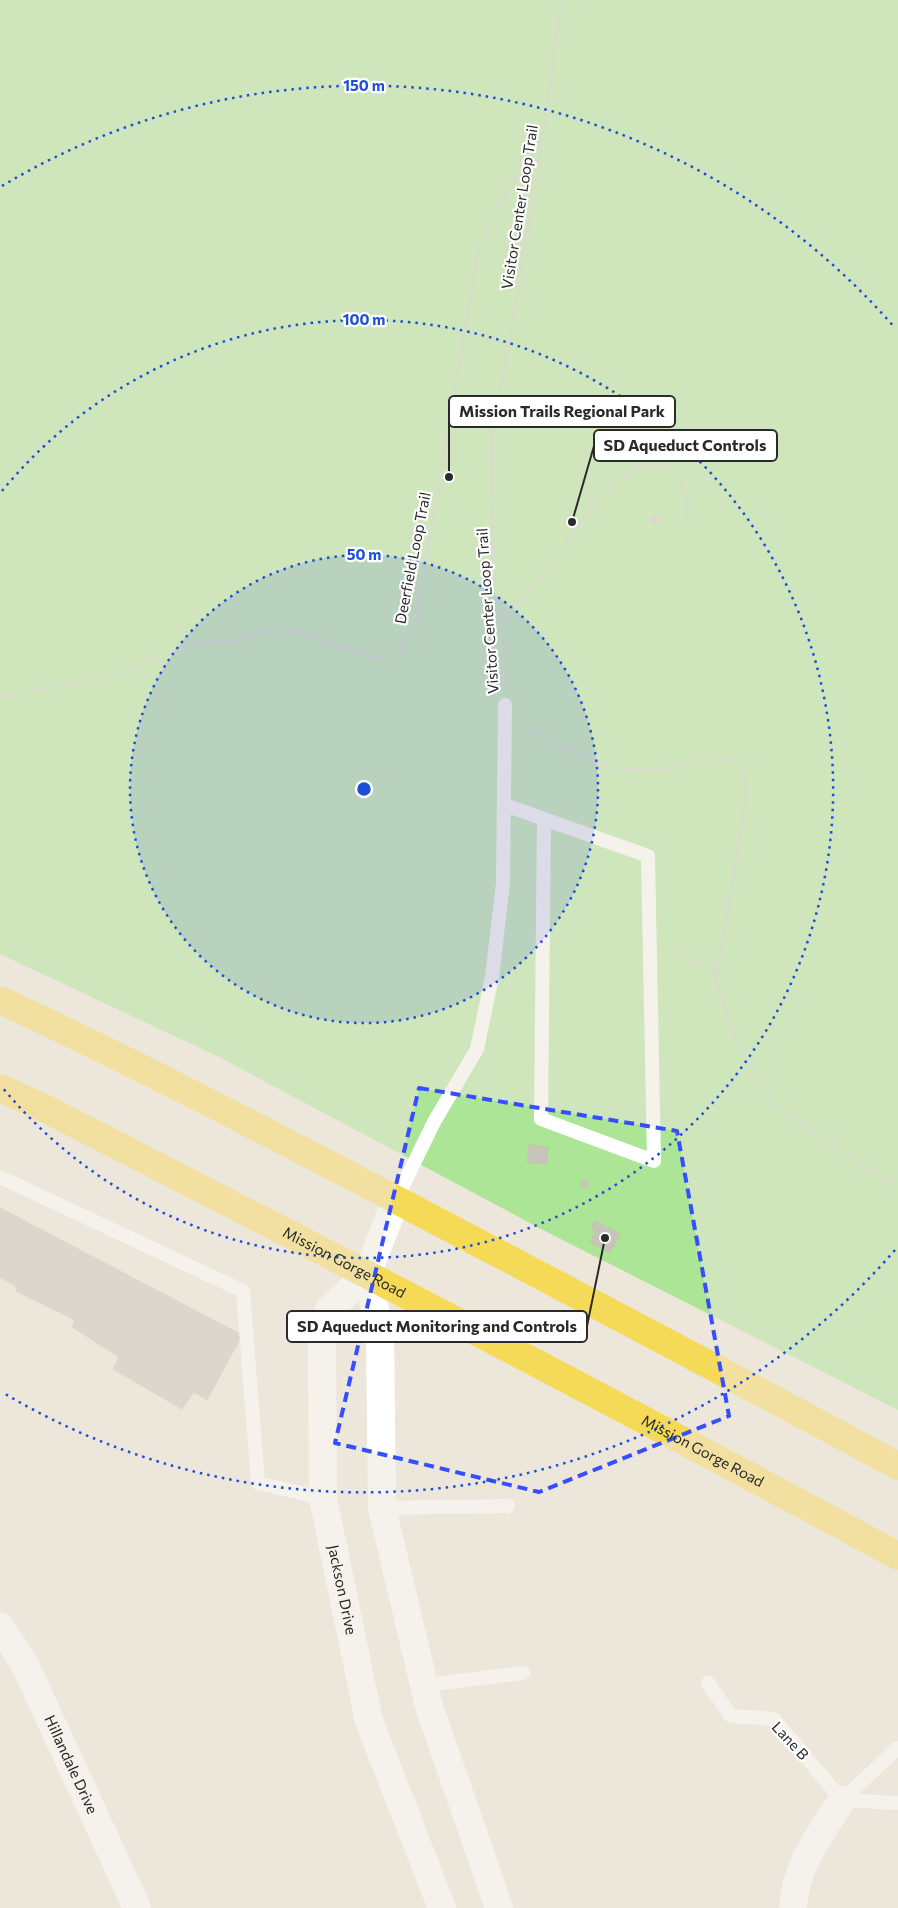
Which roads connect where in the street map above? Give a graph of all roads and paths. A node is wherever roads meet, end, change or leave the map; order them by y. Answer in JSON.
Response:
{"nodes":[{"id":1,"x":561,"y":0,"type":"edge"},
{"id":2,"x":540,"y":160,"type":"junction"},
{"id":3,"x":686,"y":520,"type":"dead end"},
{"id":4,"x":502,"y":624,"type":"junction"},
{"id":5,"x":0,"y":696,"type":"edge"},
{"id":6,"x":505,"y":705,"type":"junction"},
{"id":7,"x":505,"y":805,"type":"junction"},
{"id":8,"x":544,"y":819,"type":"junction"},
{"id":9,"x":650,"y":950,"type":"junction"},
{"id":10,"x":718,"y":973,"type":"junction"},
{"id":11,"x":0,"y":1000,"type":"edge"},
{"id":12,"x":0,"y":1088,"type":"edge"},
{"id":13,"x":0,"y":1177,"type":"edge"},
{"id":14,"x":898,"y":1184,"type":"edge"},
{"id":15,"x":396,"y":1200,"type":"junction"},
{"id":16,"x":367,"y":1274,"type":"junction"},
{"id":17,"x":898,"y":1466,"type":"edge"},
{"id":18,"x":323,"y":1498,"type":"junction"},
{"id":19,"x":508,"y":1506,"type":"dead end"},
{"id":20,"x":382,"y":1508,"type":"junction"},
{"id":21,"x":898,"y":1556,"type":"edge"},
{"id":22,"x":0,"y":1626,"type":"edge"},
{"id":23,"x":523,"y":1673,"type":"dead end"},
{"id":24,"x":708,"y":1684,"type":"dead end"},
{"id":25,"x":424,"y":1686,"type":"junction"},
{"id":26,"x":898,"y":1748,"type":"edge"},
{"id":27,"x":842,"y":1800,"type":"junction"},
{"id":28,"x":898,"y":1803,"type":"edge"},
{"id":29,"x":137,"y":1908,"type":"edge"},
{"id":30,"x":442,"y":1908,"type":"edge"},
{"id":31,"x":499,"y":1908,"type":"edge"},
{"id":32,"x":793,"y":1908,"type":"edge"}],
"edges":[{"from":1,"to":2,"type":"path","name":"Visitor Center Loop Trail"},
{"from":2,"to":4,"type":"path","name":"Visitor Center Loop Trail"},
{"from":2,"to":5,"type":"path","name":"Deerfield Loop Trail"},
{"from":3,"to":4,"type":"path"},
{"from":4,"to":6,"type":"path","name":"Visitor Center Loop Trail"},
{"from":6,"to":7,"type":"lane"},
{"from":6,"to":10,"type":"path","name":"Visitor Center Loop Trail"},
{"from":7,"to":8,"type":"lane"},
{"from":7,"to":15,"type":"lane"},
{"from":8,"to":9,"type":"lane"},
{"from":8,"to":9,"type":"lane"},
{"from":9,"to":10,"type":"path"},
{"from":10,"to":14,"type":"path","name":"Visitor Center Loop Trail"},
{"from":11,"to":15,"type":"main road"},
{"from":12,"to":16,"type":"main road","name":"Mission Gorge Road"},
{"from":13,"to":18,"type":"lane"},
{"from":15,"to":16,"type":"main road","name":"Jackson Drive"},
{"from":15,"to":17,"type":"main road"},
{"from":16,"to":18,"type":"main road","name":"Jackson Drive"},
{"from":16,"to":20,"type":"main road"},
{"from":16,"to":21,"type":"main road","name":"Mission Gorge Road"},
{"from":18,"to":30,"type":"main road","name":"Jackson Drive"},
{"from":19,"to":20,"type":"lane"},
{"from":20,"to":25,"type":"main road"},
{"from":22,"to":29,"type":"main road","name":"Hillandale Drive"},
{"from":23,"to":25,"type":"lane"},
{"from":24,"to":27,"type":"lane","name":"Lane B"},
{"from":25,"to":31,"type":"main road"},
{"from":26,"to":27,"type":"lane"},
{"from":27,"to":28,"type":"lane"},
{"from":27,"to":32,"type":"main road"}]}
